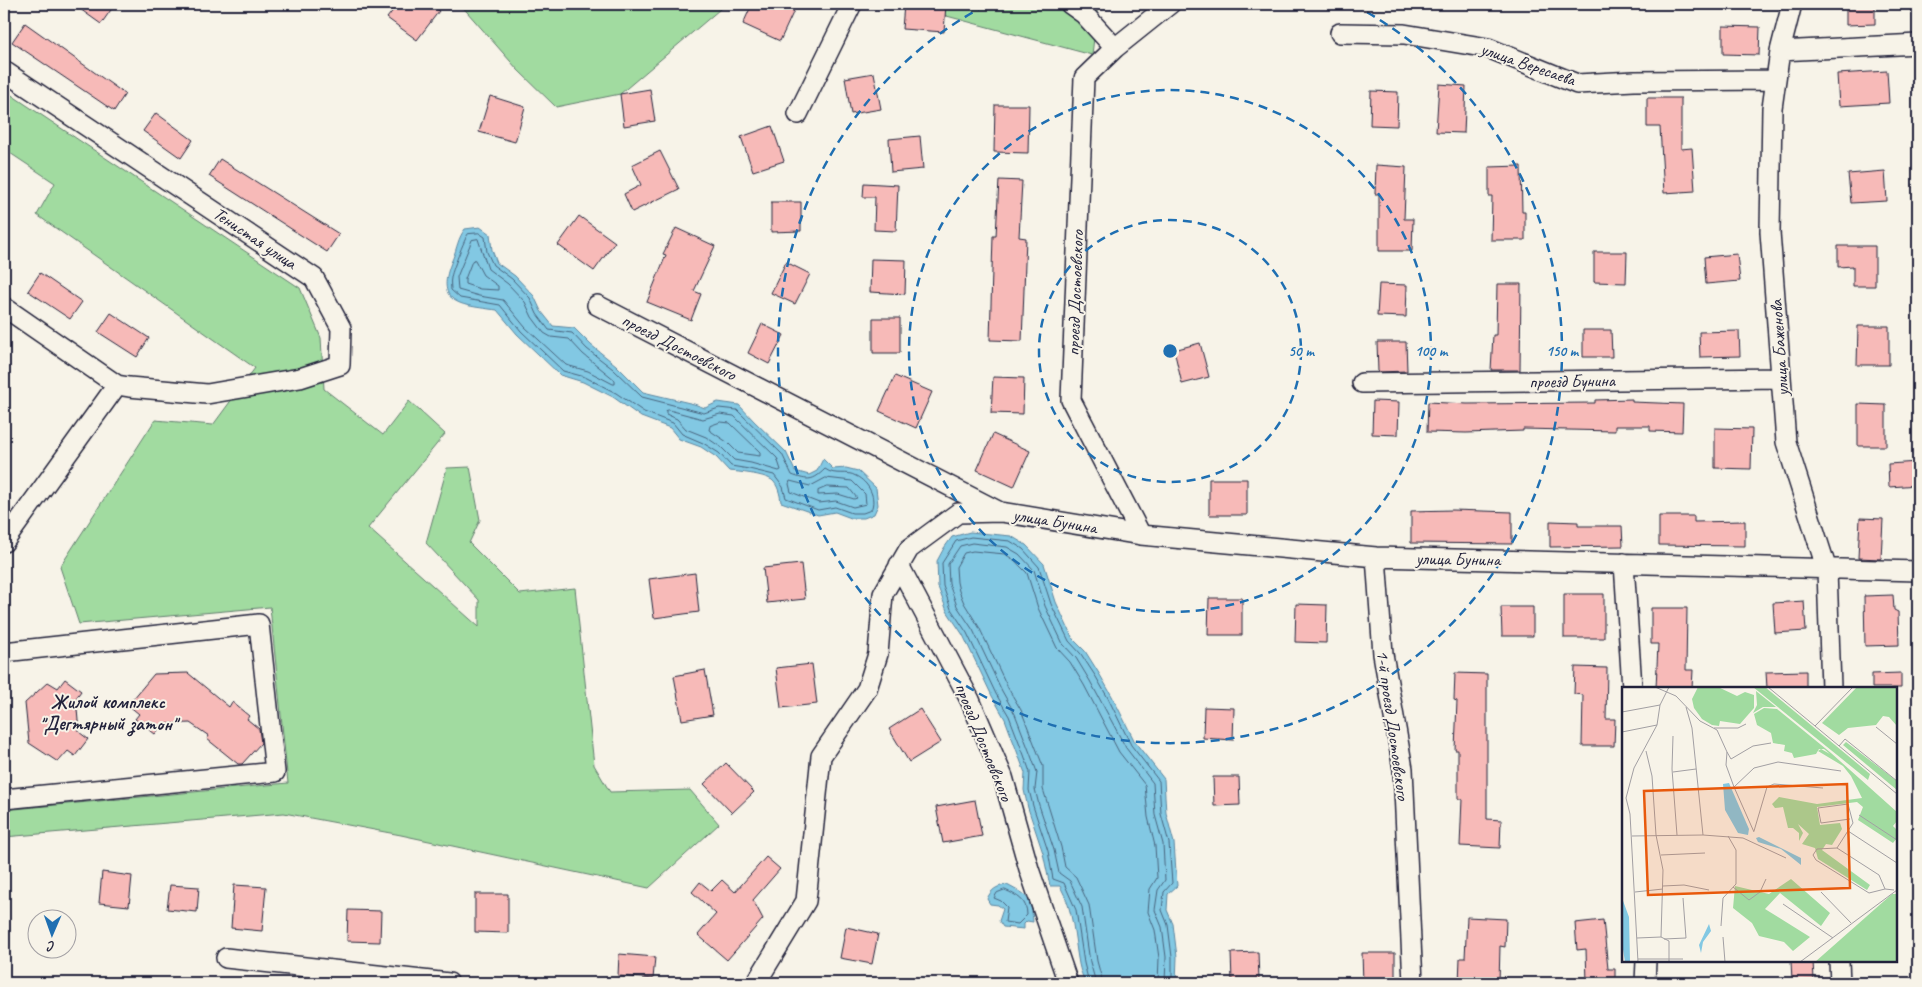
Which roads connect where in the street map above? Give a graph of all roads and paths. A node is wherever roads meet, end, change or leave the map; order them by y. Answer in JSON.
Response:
{"nodes":[{"id":1,"x":852,"y":4,"type":"edge"},
{"id":2,"x":1070,"y":4,"type":"edge"},
{"id":3,"x":1170,"y":4,"type":"edge"},
{"id":4,"x":1792,"y":4,"type":"edge"},
{"id":5,"x":1340,"y":33,"type":"dead end"},
{"id":6,"x":1918,"y":44,"type":"edge"},
{"id":7,"x":1115,"y":48,"type":"junction"},
{"id":8,"x":1780,"y":51,"type":"junction"},
{"id":9,"x":4,"y":71,"type":"edge"},
{"id":10,"x":1776,"y":80,"type":"junction"},
{"id":11,"x":798,"y":114,"type":"dead end"},
{"id":12,"x":597,"y":305,"type":"dead end"},
{"id":13,"x":4,"y":306,"type":"edge"},
{"id":14,"x":1781,"y":378,"type":"junction"},
{"id":15,"x":1362,"y":383,"type":"dead end"},
{"id":16,"x":117,"y":385,"type":"junction"},
{"id":17,"x":1001,"y":512,"type":"junction"},
{"id":18,"x":1141,"y":535,"type":"junction"},
{"id":19,"x":4,"y":542,"type":"edge"},
{"id":20,"x":1376,"y":557,"type":"junction"},
{"id":21,"x":1624,"y":563,"type":"junction"},
{"id":22,"x":899,"y":565,"type":"junction"},
{"id":23,"x":1827,"y":570,"type":"junction"},
{"id":24,"x":1918,"y":571,"type":"edge"},
{"id":25,"x":4,"y":652,"type":"edge"},
{"id":26,"x":1632,"y":687,"type":"edge"},
{"id":27,"x":1831,"y":687,"type":"edge"},
{"id":28,"x":4,"y":799,"type":"edge"},
{"id":29,"x":226,"y":958,"type":"dead end"},
{"id":30,"x":1646,"y":962,"type":"edge"},
{"id":31,"x":1839,"y":962,"type":"edge"},
{"id":32,"x":449,"y":983,"type":"edge"},
{"id":33,"x":756,"y":983,"type":"edge"},
{"id":34,"x":1068,"y":983,"type":"edge"},
{"id":35,"x":1413,"y":983,"type":"edge"},
{"id":36,"x":1645,"y":983,"type":"edge"},
{"id":37,"x":1840,"y":983,"type":"edge"}],
"edges":[{"from":1,"to":11,"type":"street"},
{"from":2,"to":7,"type":"street"},
{"from":3,"to":7,"type":"street","name":"проезд Достоевского"},
{"from":4,"to":8,"type":"street","name":"улица Баженова"},
{"from":5,"to":10,"type":"street","name":"улица Вересаева"},
{"from":6,"to":8,"type":"street"},
{"from":7,"to":18,"type":"street","name":"проезд Достоевского"},
{"from":8,"to":10,"type":"street","name":"улица Баженова"},
{"from":9,"to":16,"type":"street","name":"Тенистая улица"},
{"from":10,"to":14,"type":"street","name":"улица Баженова"},
{"from":12,"to":17,"type":"street","name":"проезд Достоевского"},
{"from":13,"to":16,"type":"street"},
{"from":14,"to":15,"type":"street","name":"проезд Бунина"},
{"from":14,"to":23,"type":"street","name":"улица Баженова"},
{"from":16,"to":19,"type":"street"},
{"from":17,"to":18,"type":"street","name":"улица Бунина"},
{"from":17,"to":22,"type":"street"},
{"from":18,"to":20,"type":"street","name":"улица Бунина"},
{"from":20,"to":21,"type":"street","name":"улица Бунина"},
{"from":20,"to":35,"type":"street","name":"1-й проезд Достоевского"},
{"from":21,"to":23,"type":"street","name":"улица Бунина"},
{"from":21,"to":26,"type":"street"},
{"from":22,"to":33,"type":"street"},
{"from":22,"to":34,"type":"street","name":"проезд Достоевского"},
{"from":23,"to":24,"type":"street","name":"улица Бунина"},
{"from":23,"to":27,"type":"street","name":"улица Баженова"},
{"from":25,"to":28,"type":"street"},
{"from":29,"to":32,"type":"street"},
{"from":30,"to":36,"type":"street"},
{"from":31,"to":37,"type":"street"}]}
